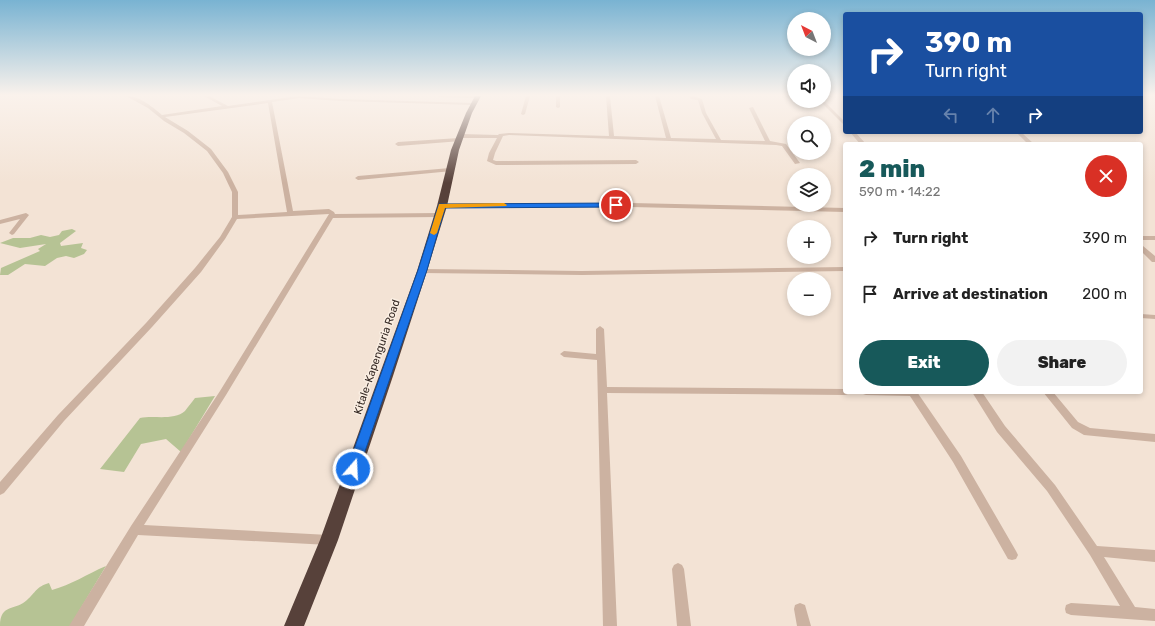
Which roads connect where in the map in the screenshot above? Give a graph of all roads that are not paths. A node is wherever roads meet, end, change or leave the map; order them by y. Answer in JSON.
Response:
{"nodes":[{"id":1,"x":175,"y":125,"type":"edge"},
{"id":2,"x":274,"y":125,"type":"edge"},
{"id":3,"x":465,"y":125,"type":"edge"},
{"id":4,"x":611,"y":125,"type":"edge"},
{"id":5,"x":665,"y":125,"type":"edge"},
{"id":6,"x":711,"y":125,"type":"edge"},
{"id":7,"x":759,"y":125,"type":"edge"},
{"id":8,"x":854,"y":134,"type":"edge"},
{"id":9,"x":1020,"y":134,"type":"edge"},
{"id":10,"x":500,"y":137,"type":"junction"},
{"id":11,"x":612,"y":137,"type":"junction"},
{"id":12,"x":460,"y":138,"type":"junction"},
{"id":13,"x":669,"y":140,"type":"junction"},
{"id":14,"x":719,"y":141,"type":"junction"},
{"id":15,"x":861,"y":142,"type":"edge"},
{"id":16,"x":1029,"y":142,"type":"edge"},
{"id":17,"x":768,"y":143,"type":"junction"},
{"id":18,"x":398,"y":144,"type":"dead end"},
{"id":19,"x":636,"y":162,"type":"dead end"},
{"id":20,"x":797,"y":164,"type":"dead end"},
{"id":21,"x":450,"y":170,"type":"junction"},
{"id":22,"x":358,"y":178,"type":"dead end"},
{"id":23,"x":787,"y":207,"type":"edge"},
{"id":24,"x":831,"y":208,"type":"edge"},
{"id":25,"x":440,"y":210,"type":"junction"},
{"id":26,"x":843,"y":210,"type":"edge"},
{"id":27,"x":290,"y":213,"type":"junction"},
{"id":28,"x":331,"y":216,"type":"junction"},
{"id":29,"x":235,"y":217,"type":"junction"},
{"id":30,"x":0,"y":222,"type":"edge"},
{"id":31,"x":12,"y":233,"type":"dead end"},
{"id":32,"x":1143,"y":238,"type":"edge"},
{"id":33,"x":1155,"y":238,"type":"edge"},
{"id":34,"x":1143,"y":249,"type":"edge"},
{"id":35,"x":1155,"y":260,"type":"edge"},
{"id":36,"x":843,"y":269,"type":"edge"},
{"id":37,"x":422,"y":270,"type":"junction"},
{"id":38,"x":1143,"y":316,"type":"edge"},
{"id":39,"x":1155,"y":317,"type":"edge"},
{"id":40,"x":600,"y":329,"type":"dead end"},
{"id":41,"x":564,"y":354,"type":"dead end"},
{"id":42,"x":601,"y":357,"type":"junction"},
{"id":43,"x":602,"y":390,"type":"junction"},
{"id":44,"x":843,"y":392,"type":"edge"},
{"id":45,"x":914,"y":394,"type":"edge"},
{"id":46,"x":978,"y":394,"type":"edge"},
{"id":47,"x":1050,"y":394,"type":"edge"},
{"id":48,"x":1155,"y":438,"type":"edge"},
{"id":49,"x":0,"y":490,"type":"edge"},
{"id":50,"x":135,"y":530,"type":"junction"},
{"id":51,"x":329,"y":540,"type":"junction"},
{"id":52,"x":1094,"y":551,"type":"junction"},
{"id":53,"x":1012,"y":555,"type":"dead end"},
{"id":54,"x":1155,"y":556,"type":"edge"},
{"id":55,"x":678,"y":568,"type":"dead end"},
{"id":56,"x":800,"y":609,"type":"dead end"},
{"id":57,"x":1071,"y":609,"type":"dead end"},
{"id":58,"x":1131,"y":613,"type":"junction"},
{"id":59,"x":1155,"y":615,"type":"edge"},
{"id":60,"x":76,"y":626,"type":"edge"},
{"id":61,"x":294,"y":626,"type":"edge"},
{"id":62,"x":610,"y":626,"type":"edge"},
{"id":63,"x":684,"y":626,"type":"edge"},
{"id":64,"x":804,"y":626,"type":"edge"}],
"edges":[{"from":1,"to":29,"type":"street"},
{"from":2,"to":27,"type":"street"},
{"from":3,"to":12,"type":"highway","name":"Kitale-Kapenguria Road"},
{"from":4,"to":11,"type":"street"},
{"from":5,"to":13,"type":"street"},
{"from":6,"to":14,"type":"street"},
{"from":7,"to":17,"type":"street"},
{"from":8,"to":15,"type":"street"},
{"from":9,"to":16,"type":"street"},
{"from":10,"to":11,"type":"street"},
{"from":10,"to":12,"type":"street"},
{"from":10,"to":19,"type":"street"},
{"from":11,"to":13,"type":"street"},
{"from":12,"to":18,"type":"street"},
{"from":12,"to":21,"type":"highway","name":"Kitale-Kapenguria Road"},
{"from":13,"to":14,"type":"street"},
{"from":14,"to":17,"type":"street"},
{"from":17,"to":20,"type":"street"},
{"from":21,"to":22,"type":"street"},
{"from":21,"to":25,"type":"highway","name":"Kitale-Kapenguria Road"},
{"from":23,"to":25,"type":"street"},
{"from":24,"to":26,"type":"street"},
{"from":25,"to":28,"type":"street"},
{"from":25,"to":37,"type":"highway","name":"Kitale-Kapenguria Road"},
{"from":27,"to":28,"type":"street"},
{"from":27,"to":29,"type":"street"},
{"from":28,"to":50,"type":"street"},
{"from":29,"to":49,"type":"street"},
{"from":30,"to":31,"type":"street"},
{"from":32,"to":33,"type":"street"},
{"from":34,"to":35,"type":"street"},
{"from":36,"to":37,"type":"street"},
{"from":37,"to":51,"type":"highway","name":"Kitale-Kapenguria Road"},
{"from":38,"to":39,"type":"street"},
{"from":40,"to":42,"type":"street"},
{"from":41,"to":42,"type":"street"},
{"from":42,"to":43,"type":"street"},
{"from":43,"to":44,"type":"street"},
{"from":43,"to":62,"type":"street"},
{"from":45,"to":53,"type":"street"},
{"from":46,"to":52,"type":"street"},
{"from":47,"to":48,"type":"street"},
{"from":50,"to":51,"type":"street"},
{"from":50,"to":60,"type":"street"},
{"from":51,"to":61,"type":"highway","name":"Kitale-Kapenguria Road"},
{"from":52,"to":54,"type":"street"},
{"from":52,"to":58,"type":"street"},
{"from":55,"to":63,"type":"street"},
{"from":56,"to":64,"type":"street"},
{"from":57,"to":58,"type":"street"},
{"from":58,"to":59,"type":"street"}]}
